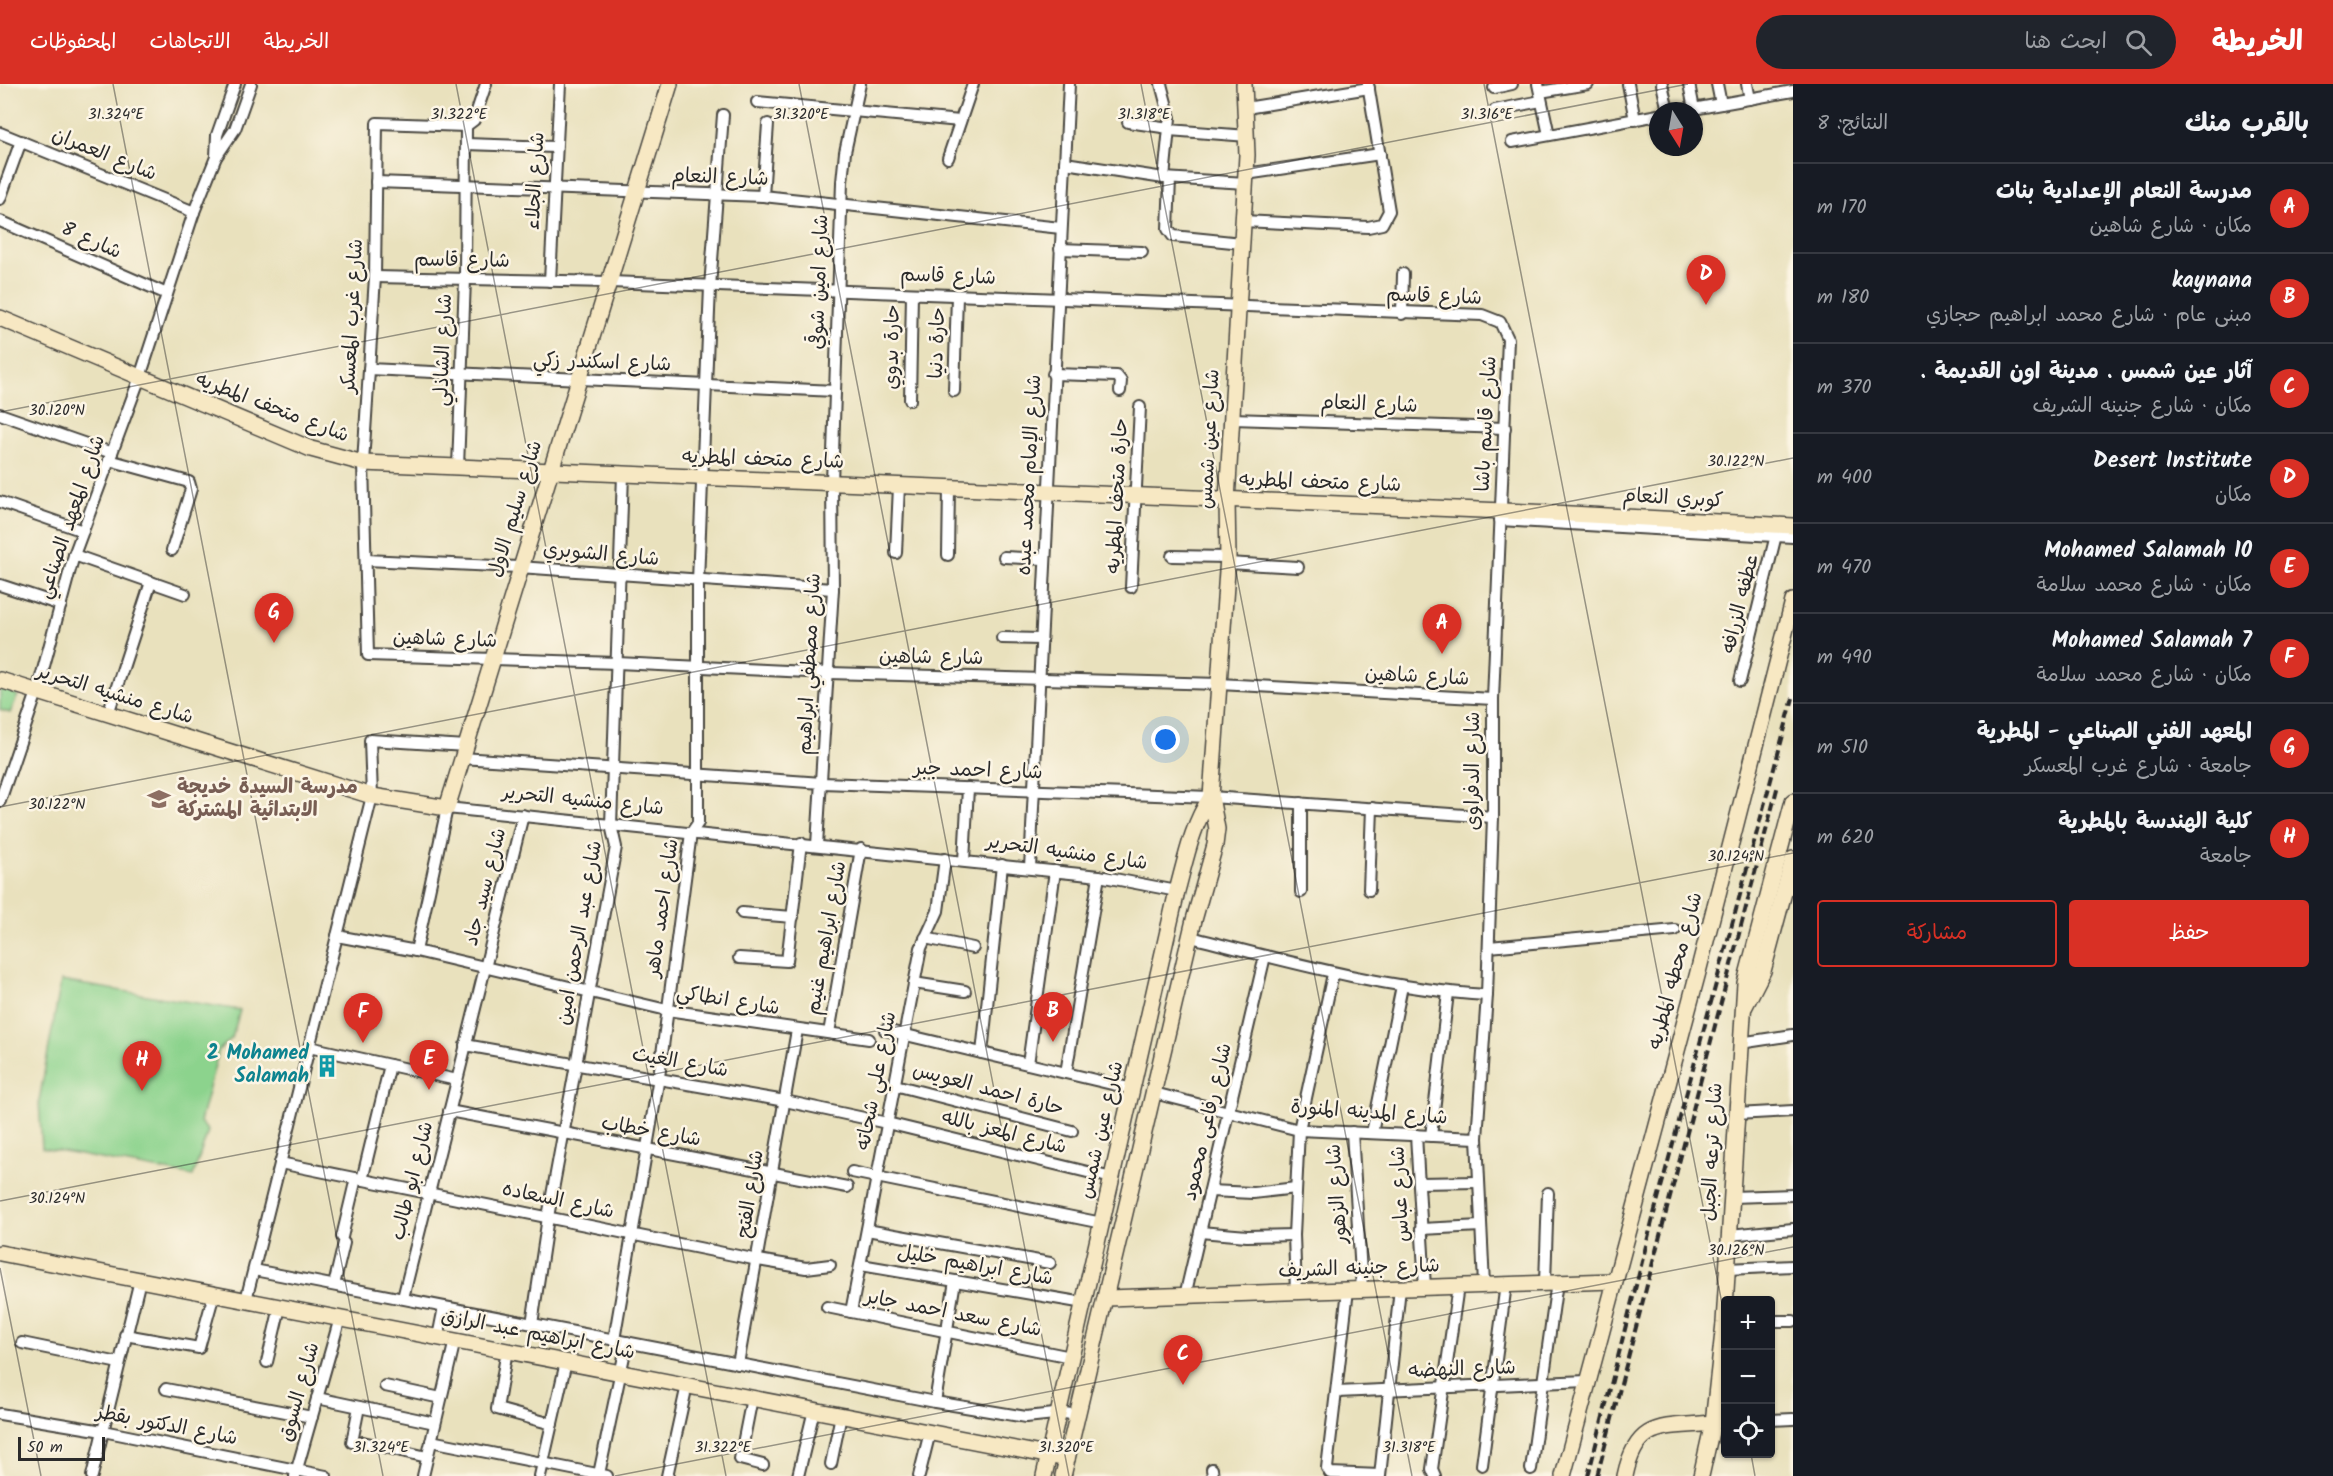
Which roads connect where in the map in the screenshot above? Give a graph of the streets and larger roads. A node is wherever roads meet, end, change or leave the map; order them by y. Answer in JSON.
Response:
{"nodes":[{"id":1,"x":235,"y":84,"type":"edge"},
{"id":2,"x":251,"y":84,"type":"edge"},
{"id":3,"x":486,"y":84,"type":"edge"},
{"id":4,"x":556,"y":84,"type":"edge"},
{"id":5,"x":670,"y":84,"type":"edge"},
{"id":6,"x":860,"y":84,"type":"edge"},
{"id":7,"x":973,"y":84,"type":"edge"},
{"id":8,"x":1069,"y":84,"type":"edge"},
{"id":9,"x":1161,"y":84,"type":"edge"},
{"id":10,"x":1244,"y":84,"type":"edge"},
{"id":11,"x":1512,"y":84,"type":"edge"},
{"id":12,"x":1588,"y":84,"type":"edge"},
{"id":13,"x":1628,"y":84,"type":"edge"},
{"id":14,"x":1662,"y":84,"type":"edge"},
{"id":15,"x":1689,"y":84,"type":"edge"},
{"id":16,"x":1717,"y":84,"type":"edge"},
{"id":17,"x":1747,"y":84,"type":"edge"},
{"id":18,"x":1368,"y":86,"type":"edge"},
{"id":19,"x":1494,"y":88,"type":"dead end"},
{"id":20,"x":1788,"y":89,"type":"edge"},
{"id":21,"x":1540,"y":92,"type":"edge"},
{"id":22,"x":1750,"y":99,"type":"junction"},
{"id":23,"x":757,"y":102,"type":"dead end"},
{"id":24,"x":1666,"y":102,"type":"edge"},
{"id":25,"x":1693,"y":102,"type":"edge"},
{"id":26,"x":1721,"y":104,"type":"junction"},
{"id":27,"x":1703,"y":107,"type":"edge"},
{"id":28,"x":1246,"y":108,"type":"junction"},
{"id":29,"x":1495,"y":110,"type":"dead end"},
{"id":30,"x":853,"y":112,"type":"junction"},
{"id":31,"x":723,"y":115,"type":"dead end"},
{"id":32,"x":1649,"y":117,"type":"edge"},
{"id":33,"x":1635,"y":120,"type":"junction"},
{"id":34,"x":960,"y":121,"type":"junction"},
{"id":35,"x":1128,"y":122,"type":"dead end"},
{"id":36,"x":768,"y":124,"type":"dead end"},
{"id":37,"x":466,"y":126,"type":"junction"},
{"id":38,"x":1169,"y":129,"type":"junction"},
{"id":39,"x":0,"y":133,"type":"edge"},
{"id":40,"x":1549,"y":135,"type":"junction"},
{"id":41,"x":1248,"y":136,"type":"junction"},
{"id":42,"x":21,"y":141,"type":"junction"},
{"id":43,"x":1512,"y":142,"type":"dead end"},
{"id":44,"x":466,"y":144,"type":"junction"},
{"id":45,"x":555,"y":147,"type":"junction"},
{"id":46,"x":1380,"y":154,"type":"junction"},
{"id":47,"x":216,"y":157,"type":"junction"},
{"id":48,"x":948,"y":158,"type":"dead end"},
{"id":49,"x":1065,"y":163,"type":"junction"},
{"id":50,"x":1167,"y":179,"type":"junction"},
{"id":51,"x":1246,"y":179,"type":"junction"},
{"id":52,"x":376,"y":182,"type":"junction"},
{"id":53,"x":465,"y":186,"type":"junction"},
{"id":54,"x":553,"y":189,"type":"junction"},
{"id":55,"x":637,"y":193,"type":"junction"},
{"id":56,"x":716,"y":195,"type":"junction"},
{"id":57,"x":762,"y":196,"type":"junction"},
{"id":58,"x":0,"y":200,"type":"edge"},
{"id":59,"x":841,"y":203,"type":"junction"},
{"id":60,"x":194,"y":212,"type":"junction"},
{"id":61,"x":0,"y":221,"type":"edge"},
{"id":62,"x":1244,"y":221,"type":"junction"},
{"id":63,"x":1061,"y":228,"type":"junction"},
{"id":64,"x":1242,"y":243,"type":"junction"},
{"id":65,"x":1060,"y":249,"type":"junction"},
{"id":66,"x":1142,"y":252,"type":"dead end"},
{"id":67,"x":1403,"y":274,"type":"dead end"},
{"id":68,"x":375,"y":277,"type":"junction"},
{"id":69,"x":465,"y":279,"type":"junction"},
{"id":70,"x":550,"y":280,"type":"junction"},
{"id":71,"x":610,"y":282,"type":"junction"},
{"id":72,"x":710,"y":287,"type":"junction"},
{"id":73,"x":837,"y":292,"type":"junction"},
{"id":74,"x":167,"y":294,"type":"junction"},
{"id":75,"x":912,"y":294,"type":"junction"},
{"id":76,"x":957,"y":296,"type":"junction"},
{"id":77,"x":1057,"y":298,"type":"junction"},
{"id":78,"x":1238,"y":305,"type":"junction"},
{"id":79,"x":1402,"y":314,"type":"junction"},
{"id":80,"x":0,"y":318,"type":"edge"},
{"id":81,"x":1508,"y":339,"type":"joint"},
{"id":82,"x":369,"y":369,"type":"junction"},
{"id":83,"x":1053,"y":374,"type":"junction"},
{"id":84,"x":461,"y":375,"type":"junction"},
{"id":85,"x":140,"y":377,"type":"junction"},
{"id":86,"x":578,"y":380,"type":"junction"},
{"id":87,"x":708,"y":386,"type":"junction"},
{"id":88,"x":835,"y":391,"type":"junction"},
{"id":89,"x":954,"y":391,"type":"dead end"},
{"id":90,"x":1120,"y":391,"type":"dead end"},
{"id":91,"x":910,"y":400,"type":"dead end"},
{"id":92,"x":1140,"y":407,"type":"dead end"},
{"id":93,"x":0,"y":414,"type":"edge"},
{"id":94,"x":1232,"y":419,"type":"junction"},
{"id":95,"x":1505,"y":428,"type":"junction"},
{"id":96,"x":111,"y":457,"type":"junction"},
{"id":97,"x":363,"y":462,"type":"junction"},
{"id":98,"x":458,"y":467,"type":"junction"},
{"id":99,"x":549,"y":471,"type":"junction"},
{"id":100,"x":623,"y":474,"type":"junction"},
{"id":101,"x":703,"y":479,"type":"junction"},
{"id":102,"x":832,"y":483,"type":"junction"},
{"id":103,"x":899,"y":486,"type":"junction"},
{"id":104,"x":949,"y":488,"type":"junction"},
{"id":105,"x":1047,"y":492,"type":"junction"},
{"id":106,"x":1135,"y":496,"type":"junction"},
{"id":107,"x":1227,"y":501,"type":"junction"},
{"id":108,"x":0,"y":502,"type":"edge"},
{"id":109,"x":1552,"y":513,"type":"joint"},
{"id":110,"x":1501,"y":516,"type":"junction"},
{"id":111,"x":1793,"y":526,"type":"edge"},
{"id":112,"x":83,"y":531,"type":"junction"},
{"id":113,"x":1776,"y":536,"type":"junction"},
{"id":114,"x":1793,"y":537,"type":"edge"},
{"id":115,"x":172,"y":550,"type":"dead end"},
{"id":116,"x":896,"y":554,"type":"dead end"},
{"id":117,"x":74,"y":555,"type":"junction"},
{"id":118,"x":948,"y":555,"type":"dead end"},
{"id":119,"x":1172,"y":556,"type":"dead end"},
{"id":120,"x":1004,"y":557,"type":"dead end"},
{"id":121,"x":1044,"y":559,"type":"junction"},
{"id":122,"x":366,"y":560,"type":"junction"},
{"id":123,"x":1228,"y":560,"type":"junction"},
{"id":124,"x":519,"y":567,"type":"junction"},
{"id":125,"x":1298,"y":567,"type":"dead end"},
{"id":126,"x":620,"y":576,"type":"junction"},
{"id":127,"x":698,"y":581,"type":"junction"},
{"id":128,"x":151,"y":582,"type":"junction"},
{"id":129,"x":0,"y":585,"type":"edge"},
{"id":130,"x":1131,"y":587,"type":"dead end"},
{"id":131,"x":833,"y":589,"type":"junction"},
{"id":132,"x":185,"y":594,"type":"dead end"},
{"id":133,"x":1793,"y":601,"type":"edge"},
{"id":134,"x":61,"y":605,"type":"junction"},
{"id":135,"x":1002,"y":639,"type":"dead end"},
{"id":136,"x":1040,"y":639,"type":"junction"},
{"id":137,"x":368,"y":655,"type":"joint"},
{"id":138,"x":492,"y":659,"type":"junction"},
{"id":139,"x":617,"y":663,"type":"junction"},
{"id":140,"x":696,"y":669,"type":"junction"},
{"id":141,"x":829,"y":674,"type":"junction"},
{"id":142,"x":1038,"y":679,"type":"junction"},
{"id":143,"x":0,"y":680,"type":"edge"},
{"id":144,"x":1740,"y":681,"type":"dead end"},
{"id":145,"x":1220,"y":684,"type":"junction"},
{"id":146,"x":37,"y":692,"type":"junction"},
{"id":147,"x":1493,"y":699,"type":"junction"},
{"id":148,"x":108,"y":714,"type":"junction"},
{"id":149,"x":464,"y":752,"type":"junction"},
{"id":150,"x":613,"y":766,"type":"junction"},
{"id":151,"x":5,"y":768,"type":"edge"},
{"id":152,"x":696,"y":774,"type":"junction"},
{"id":153,"x":822,"y":783,"type":"junction"},
{"id":154,"x":968,"y":788,"type":"junction"},
{"id":155,"x":1034,"y":791,"type":"junction"},
{"id":156,"x":372,"y":796,"type":"junction"},
{"id":157,"x":1211,"y":797,"type":"junction"},
{"id":158,"x":0,"y":801,"type":"edge"},
{"id":159,"x":1793,"y":801,"type":"edge"},
{"id":160,"x":1301,"y":803,"type":"junction"},
{"id":161,"x":447,"y":808,"type":"junction"},
{"id":162,"x":1372,"y":808,"type":"junction"},
{"id":163,"x":523,"y":815,"type":"junction"},
{"id":164,"x":1493,"y":817,"type":"junction"},
{"id":165,"x":611,"y":825,"type":"junction"},
{"id":166,"x":691,"y":833,"type":"junction"},
{"id":167,"x":801,"y":843,"type":"junction"},
{"id":168,"x":817,"y":845,"type":"junction"},
{"id":169,"x":861,"y":849,"type":"junction"},
{"id":170,"x":1786,"y":851,"type":"edge"},
{"id":171,"x":945,"y":859,"type":"junction"},
{"id":172,"x":1793,"y":859,"type":"edge"},
{"id":173,"x":964,"y":861,"type":"junction"},
{"id":174,"x":1002,"y":865,"type":"junction"},
{"id":175,"x":1030,"y":868,"type":"junction"},
{"id":176,"x":1056,"y":871,"type":"junction"},
{"id":177,"x":1100,"y":876,"type":"junction"},
{"id":178,"x":1369,"y":890,"type":"dead end"},
{"id":179,"x":1178,"y":891,"type":"junction"},
{"id":180,"x":1301,"y":892,"type":"dead end"},
{"id":181,"x":741,"y":913,"type":"dead end"},
{"id":182,"x":793,"y":917,"type":"junction"},
{"id":183,"x":1675,"y":930,"type":"dead end"},
{"id":184,"x":337,"y":936,"type":"junction"},
{"id":185,"x":1191,"y":937,"type":"junction"},
{"id":186,"x":925,"y":938,"type":"junction"},
{"id":187,"x":1489,"y":947,"type":"junction"},
{"id":188,"x":973,"y":948,"type":"dead end"},
{"id":189,"x":416,"y":951,"type":"junction"},
{"id":190,"x":1265,"y":956,"type":"junction"},
{"id":191,"x":739,"y":958,"type":"dead end"},
{"id":192,"x":485,"y":967,"type":"junction"},
{"id":193,"x":1333,"y":974,"type":"junction"},
{"id":194,"x":914,"y":983,"type":"junction"},
{"id":195,"x":1402,"y":986,"type":"junction"},
{"id":196,"x":588,"y":991,"type":"junction"},
{"id":197,"x":965,"y":991,"type":"dead end"},
{"id":198,"x":1448,"y":993,"type":"junction"},
{"id":199,"x":1487,"y":995,"type":"junction"},
{"id":200,"x":1743,"y":1008,"type":"junction"},
{"id":201,"x":667,"y":1010,"type":"junction"},
{"id":202,"x":797,"y":1030,"type":"junction"},
{"id":203,"x":885,"y":1030,"type":"dead end"},
{"id":204,"x":829,"y":1033,"type":"junction"},
{"id":205,"x":904,"y":1035,"type":"junction"},
{"id":206,"x":1793,"y":1035,"type":"edge"},
{"id":207,"x":869,"y":1039,"type":"dead end"},
{"id":208,"x":1740,"y":1043,"type":"junction"},
{"id":209,"x":465,"y":1045,"type":"junction"},
{"id":210,"x":309,"y":1047,"type":"junction"},
{"id":211,"x":982,"y":1053,"type":"junction"},
{"id":212,"x":575,"y":1064,"type":"junction"},
{"id":213,"x":1028,"y":1064,"type":"junction"},
{"id":214,"x":390,"y":1065,"type":"junction"},
{"id":215,"x":1066,"y":1073,"type":"junction"},
{"id":216,"x":659,"y":1077,"type":"junction"},
{"id":217,"x":457,"y":1080,"type":"junction"},
{"id":218,"x":894,"y":1084,"type":"junction"},
{"id":219,"x":1133,"y":1089,"type":"junction"},
{"id":220,"x":1154,"y":1093,"type":"junction"},
{"id":221,"x":785,"y":1101,"type":"junction"},
{"id":222,"x":449,"y":1111,"type":"junction"},
{"id":223,"x":1793,"y":1111,"type":"edge"},
{"id":224,"x":1228,"y":1113,"type":"junction"},
{"id":225,"x":1736,"y":1114,"type":"junction"},
{"id":226,"x":887,"y":1123,"type":"junction"},
{"id":227,"x":1299,"y":1130,"type":"junction"},
{"id":228,"x":1072,"y":1131,"type":"dead end"},
{"id":229,"x":1352,"y":1132,"type":"junction"},
{"id":230,"x":1372,"y":1133,"type":"junction"},
{"id":231,"x":563,"y":1135,"type":"junction"},
{"id":232,"x":1416,"y":1135,"type":"junction"},
{"id":233,"x":1431,"y":1136,"type":"junction"},
{"id":234,"x":1477,"y":1138,"type":"junction"},
{"id":235,"x":647,"y":1149,"type":"junction"},
{"id":236,"x":280,"y":1163,"type":"junction"},
{"id":237,"x":852,"y":1172,"type":"dead end"},
{"id":238,"x":772,"y":1174,"type":"junction"},
{"id":239,"x":877,"y":1177,"type":"junction"},
{"id":240,"x":1112,"y":1178,"type":"junction"},
{"id":241,"x":359,"y":1179,"type":"junction"},
{"id":242,"x":1479,"y":1182,"type":"junction"},
{"id":243,"x":1419,"y":1183,"type":"junction"},
{"id":244,"x":847,"y":1187,"type":"dead end"},
{"id":245,"x":1296,"y":1188,"type":"junction"},
{"id":246,"x":1210,"y":1191,"type":"junction"},
{"id":247,"x":429,"y":1193,"type":"junction"},
{"id":248,"x":1548,"y":1193,"type":"dead end"},
{"id":249,"x":1793,"y":1195,"type":"edge"},
{"id":250,"x":1731,"y":1197,"type":"junction"},
{"id":251,"x":548,"y":1217,"type":"junction"},
{"id":252,"x":1102,"y":1223,"type":"junction"},
{"id":253,"x":1481,"y":1226,"type":"junction"},
{"id":254,"x":1421,"y":1229,"type":"junction"},
{"id":255,"x":1793,"y":1229,"type":"edge"},
{"id":256,"x":867,"y":1230,"type":"junction"},
{"id":257,"x":1200,"y":1232,"type":"junction"},
{"id":258,"x":630,"y":1234,"type":"junction"},
{"id":259,"x":1729,"y":1234,"type":"junction"},
{"id":260,"x":1294,"y":1235,"type":"junction"},
{"id":261,"x":0,"y":1253,"type":"edge"},
{"id":262,"x":758,"y":1260,"type":"junction"},
{"id":263,"x":1050,"y":1263,"type":"dead end"},
{"id":264,"x":830,"y":1265,"type":"dead end"},
{"id":265,"x":861,"y":1265,"type":"junction"},
{"id":266,"x":1793,"y":1266,"type":"edge"},
{"id":267,"x":1727,"y":1269,"type":"junction"},
{"id":268,"x":254,"y":1270,"type":"junction"},
{"id":269,"x":140,"y":1280,"type":"junction"},
{"id":270,"x":955,"y":1281,"type":"junction"},
{"id":271,"x":1613,"y":1281,"type":"junction"},
{"id":272,"x":1551,"y":1283,"type":"junction"},
{"id":273,"x":1506,"y":1284,"type":"junction"},
{"id":274,"x":334,"y":1285,"type":"junction"},
{"id":275,"x":1484,"y":1285,"type":"junction"},
{"id":276,"x":1458,"y":1286,"type":"junction"},
{"id":277,"x":1425,"y":1287,"type":"junction"},
{"id":278,"x":1400,"y":1288,"type":"junction"},
{"id":279,"x":1355,"y":1289,"type":"junction"},
{"id":280,"x":1296,"y":1292,"type":"junction"},
{"id":281,"x":214,"y":1294,"type":"junction"},
{"id":282,"x":1185,"y":1296,"type":"junction"},
{"id":283,"x":1726,"y":1296,"type":"edge"},
{"id":284,"x":403,"y":1298,"type":"junction"},
{"id":285,"x":1107,"y":1298,"type":"junction"},
{"id":286,"x":246,"y":1300,"type":"junction"},
{"id":287,"x":1084,"y":1303,"type":"junction"},
{"id":288,"x":444,"y":1306,"type":"junction"},
{"id":289,"x":280,"y":1307,"type":"junction"},
{"id":290,"x":827,"y":1307,"type":"dead end"},
{"id":291,"x":851,"y":1312,"type":"junction"},
{"id":292,"x":339,"y":1318,"type":"junction"},
{"id":293,"x":1793,"y":1320,"type":"edge"},
{"id":294,"x":1775,"y":1321,"type":"edge"},
{"id":295,"x":532,"y":1324,"type":"junction"},
{"id":296,"x":947,"y":1332,"type":"junction"},
{"id":297,"x":125,"y":1335,"type":"junction"},
{"id":298,"x":438,"y":1337,"type":"junction"},
{"id":299,"x":455,"y":1340,"type":"junction"},
{"id":300,"x":614,"y":1340,"type":"junction"},
{"id":301,"x":627,"y":1342,"type":"junction"},
{"id":302,"x":22,"y":1343,"type":"dead end"},
{"id":303,"x":507,"y":1350,"type":"junction"},
{"id":304,"x":1723,"y":1350,"type":"edge"},
{"id":305,"x":1071,"y":1357,"type":"junction"},
{"id":306,"x":267,"y":1362,"type":"dead end"},
{"id":307,"x":566,"y":1362,"type":"junction"},
{"id":308,"x":118,"y":1363,"type":"junction"},
{"id":309,"x":738,"y":1364,"type":"junction"},
{"id":310,"x":621,"y":1373,"type":"junction"},
{"id":311,"x":1587,"y":1381,"type":"junction"},
{"id":312,"x":687,"y":1385,"type":"junction"},
{"id":313,"x":1543,"y":1385,"type":"junction"},
{"id":314,"x":385,"y":1386,"type":"dead end"},
{"id":315,"x":1492,"y":1386,"type":"junction"},
{"id":316,"x":1444,"y":1388,"type":"junction"},
{"id":317,"x":166,"y":1389,"type":"dead end"},
{"id":318,"x":1391,"y":1390,"type":"junction"},
{"id":319,"x":1337,"y":1392,"type":"junction"},
{"id":320,"x":317,"y":1398,"type":"junction"},
{"id":321,"x":441,"y":1398,"type":"junction"},
{"id":322,"x":752,"y":1398,"type":"junction"},
{"id":323,"x":934,"y":1402,"type":"junction"},
{"id":324,"x":359,"y":1407,"type":"junction"},
{"id":325,"x":814,"y":1410,"type":"junction"},
{"id":326,"x":0,"y":1414,"type":"edge"},
{"id":327,"x":1057,"y":1414,"type":"junction"},
{"id":328,"x":841,"y":1415,"type":"junction"},
{"id":329,"x":1079,"y":1415,"type":"junction"},
{"id":330,"x":312,"y":1417,"type":"junction"},
{"id":331,"x":1793,"y":1419,"type":"edge"},
{"id":332,"x":1775,"y":1420,"type":"edge"},
{"id":333,"x":1719,"y":1423,"type":"edge"},
{"id":334,"x":435,"y":1424,"type":"junction"},
{"id":335,"x":552,"y":1424,"type":"junction"},
{"id":336,"x":103,"y":1431,"type":"junction"},
{"id":337,"x":930,"y":1432,"type":"junction"},
{"id":338,"x":431,"y":1441,"type":"junction"},
{"id":339,"x":352,"y":1442,"type":"dead end"},
{"id":340,"x":363,"y":1442,"type":"dead end"},
{"id":341,"x":1049,"y":1455,"type":"junction"},
{"id":342,"x":428,"y":1456,"type":"junction"},
{"id":343,"x":1067,"y":1459,"type":"junction"},
{"id":344,"x":543,"y":1463,"type":"junction"},
{"id":345,"x":831,"y":1464,"type":"dead end"},
{"id":346,"x":764,"y":1465,"type":"dead end"},
{"id":347,"x":1482,"y":1465,"type":"dead end"},
{"id":348,"x":1531,"y":1469,"type":"dead end"},
{"id":349,"x":296,"y":1473,"type":"edge"},
{"id":350,"x":603,"y":1475,"type":"edge"},
{"id":351,"x":92,"y":1476,"type":"edge"},
{"id":352,"x":326,"y":1476,"type":"edge"},
{"id":353,"x":423,"y":1476,"type":"edge"},
{"id":354,"x":540,"y":1476,"type":"edge"},
{"id":355,"x":668,"y":1476,"type":"edge"},
{"id":356,"x":798,"y":1476,"type":"edge"},
{"id":357,"x":920,"y":1476,"type":"edge"},
{"id":358,"x":1044,"y":1476,"type":"edge"},
{"id":359,"x":1063,"y":1476,"type":"edge"},
{"id":360,"x":1380,"y":1476,"type":"edge"},
{"id":361,"x":1435,"y":1476,"type":"edge"},
{"id":362,"x":1563,"y":1476,"type":"edge"},
{"id":363,"x":1625,"y":1476,"type":"edge"},
{"id":364,"x":1701,"y":1476,"type":"edge"}],
"edges":[{"from":1,"to":47,"type":"street"},
{"from":2,"to":47,"type":"street"},
{"from":3,"to":37,"type":"street"},
{"from":4,"to":45,"type":"street","name":"شارع الجلاء"},
{"from":5,"to":55,"type":"street","name":"شارع سليم الاول"},
{"from":6,"to":30,"type":"street","name":"شارع امين شوقي"},
{"from":7,"to":34,"type":"street"},
{"from":8,"to":49,"type":"street","name":"شارع الإمام محمد عبده"},
{"from":9,"to":38,"type":"street"},
{"from":10,"to":28,"type":"street","name":"شارع عين شمس"},
{"from":11,"to":19,"type":"street"},
{"from":12,"to":21,"type":"street"},
{"from":13,"to":33,"type":"street"},
{"from":14,"to":24,"type":"street"},
{"from":15,"to":25,"type":"street"},
{"from":16,"to":26,"type":"street"},
{"from":17,"to":22,"type":"street"},
{"from":18,"to":28,"type":"street"},
{"from":18,"to":46,"type":"street"},
{"from":20,"to":22,"type":"street"},
{"from":21,"to":29,"type":"street"},
{"from":21,"to":40,"type":"street"},
{"from":22,"to":26,"type":"street"},
{"from":23,"to":30,"type":"street"},
{"from":26,"to":27,"type":"street"},
{"from":28,"to":41,"type":"street","name":"شارع عين شمس"},
{"from":30,"to":34,"type":"street"},
{"from":30,"to":59,"type":"street","name":"شارع امين شوقي"},
{"from":31,"to":56,"type":"street","name":"شارع احمد ماهر"},
{"from":32,"to":33,"type":"street"},
{"from":33,"to":40,"type":"street"},
{"from":34,"to":48,"type":"street"},
{"from":35,"to":38,"type":"street"},
{"from":36,"to":57,"type":"street"},
{"from":37,"to":44,"type":"street","name":"شارع الشاذلي"},
{"from":37,"to":52,"type":"street","name":"شارع غرب المعسكر"},
{"from":38,"to":41,"type":"street"},
{"from":38,"to":50,"type":"street"},
{"from":39,"to":42,"type":"street","name":"شارع العمران"},
{"from":40,"to":43,"type":"street"},
{"from":41,"to":51,"type":"street","name":"شارع عين شمس"},
{"from":42,"to":58,"type":"street"},
{"from":42,"to":60,"type":"street","name":"شارع العمران"},
{"from":44,"to":45,"type":"street"},
{"from":44,"to":53,"type":"street","name":"شارع الشاذلي"},
{"from":45,"to":54,"type":"street","name":"شارع الجلاء"},
{"from":46,"to":51,"type":"street"},
{"from":46,"to":62,"type":"street"},
{"from":47,"to":60,"type":"street","name":"شارع المعهد الصناعي"},
{"from":49,"to":50,"type":"street"},
{"from":49,"to":63,"type":"street","name":"شارع الإمام محمد عبده"},
{"from":50,"to":51,"type":"street"},
{"from":50,"to":64,"type":"street"},
{"from":51,"to":62,"type":"street","name":"شارع عين شمس"},
{"from":52,"to":53,"type":"street","name":"شارع النعام"},
{"from":52,"to":68,"type":"street","name":"شارع غرب المعسكر"},
{"from":53,"to":54,"type":"street","name":"شارع النعام"},
{"from":53,"to":69,"type":"street","name":"شارع الشاذلي"},
{"from":54,"to":55,"type":"street","name":"شارع النعام"},
{"from":54,"to":70,"type":"street","name":"شارع الجلاء"},
{"from":55,"to":56,"type":"street","name":"شارع النعام"},
{"from":55,"to":71,"type":"street","name":"شارع سليم الاول"},
{"from":56,"to":57,"type":"street","name":"شارع النعام"},
{"from":56,"to":72,"type":"street","name":"شارع احمد ماهر"},
{"from":57,"to":59,"type":"street","name":"شارع النعام"},
{"from":59,"to":63,"type":"street","name":"شارع النعام"},
{"from":59,"to":73,"type":"street","name":"شارع امين شوقي"},
{"from":60,"to":74,"type":"street","name":"شارع المعهد الصناعي"},
{"from":61,"to":74,"type":"street","name":"شارع 8"},
{"from":62,"to":64,"type":"street","name":"شارع عين شمس"},
{"from":63,"to":65,"type":"street","name":"شارع الإمام محمد عبده"},
{"from":64,"to":78,"type":"street","name":"شارع عين شمس"},
{"from":65,"to":66,"type":"street"},
{"from":65,"to":77,"type":"street","name":"شارع الإمام محمد عبده"},
{"from":67,"to":79,"type":"street"},
{"from":68,"to":69,"type":"street","name":"شارع قاسم"},
{"from":68,"to":82,"type":"street","name":"شارع غرب المعسكر"},
{"from":69,"to":70,"type":"street","name":"شارع قاسم"},
{"from":69,"to":84,"type":"street","name":"شارع الشاذلي"},
{"from":70,"to":71,"type":"street","name":"شارع قاسم"},
{"from":71,"to":72,"type":"street","name":"شارع قاسم"},
{"from":71,"to":86,"type":"street","name":"شارع سليم الاول"},
{"from":72,"to":73,"type":"street","name":"شارع قاسم"},
{"from":72,"to":87,"type":"street","name":"شارع احمد ماهر"},
{"from":73,"to":75,"type":"street","name":"شارع قاسم"},
{"from":73,"to":88,"type":"street","name":"شارع امين شوقي"},
{"from":74,"to":85,"type":"street","name":"شارع المعهد الصناعي"},
{"from":75,"to":76,"type":"street","name":"شارع قاسم"},
{"from":75,"to":91,"type":"street","name":"حارة بدوي"},
{"from":76,"to":77,"type":"street","name":"شارع قاسم"},
{"from":76,"to":89,"type":"street","name":"حارة دنيا"},
{"from":77,"to":78,"type":"street","name":"شارع قاسم"},
{"from":77,"to":83,"type":"street","name":"شارع الإمام محمد عبده"},
{"from":78,"to":79,"type":"street","name":"شارع قاسم"},
{"from":78,"to":94,"type":"street","name":"شارع عين شمس"},
{"from":79,"to":81,"type":"street","name":"شارع قاسم"},
{"from":80,"to":85,"type":"street","name":"شارع متحف المطريه"},
{"from":81,"to":95,"type":"street","name":"شارع قاسم باشا"},
{"from":82,"to":84,"type":"street","name":"شارع اسكندر زكي"},
{"from":82,"to":97,"type":"street","name":"شارع غرب المعسكر"},
{"from":83,"to":90,"type":"street"},
{"from":83,"to":105,"type":"street","name":"شارع الإمام محمد عبده"},
{"from":84,"to":86,"type":"street","name":"شارع اسكندر زكي"},
{"from":84,"to":98,"type":"street","name":"شارع الشاذلي"},
{"from":85,"to":96,"type":"street","name":"شارع المعهد الصناعي"},
{"from":85,"to":97,"type":"street","name":"شارع متحف المطريه"},
{"from":86,"to":87,"type":"street","name":"شارع اسكندر زكي"},
{"from":86,"to":99,"type":"street","name":"شارع سليم الاول"},
{"from":87,"to":88,"type":"street","name":"شارع اسكندر زكي"},
{"from":87,"to":101,"type":"street","name":"شارع احمد ماهر"},
{"from":88,"to":102,"type":"street","name":"شارع امين شوقي"},
{"from":92,"to":106,"type":"street","name":"حارة متحف المطريه"},
{"from":93,"to":96,"type":"street"},
{"from":94,"to":95,"type":"street","name":"شارع النعام"},
{"from":94,"to":107,"type":"street","name":"شارع عين شمس"},
{"from":95,"to":110,"type":"street","name":"شارع قاسم باشا"},
{"from":96,"to":112,"type":"street","name":"شارع المعهد الصناعي"},
{"from":96,"to":115,"type":"street"},
{"from":97,"to":98,"type":"street","name":"شارع متحف المطريه"},
{"from":97,"to":122,"type":"street","name":"شارع غرب المعسكر"},
{"from":98,"to":99,"type":"street","name":"شارع متحف المطريه"},
{"from":99,"to":100,"type":"street","name":"شارع متحف المطريه"},
{"from":99,"to":124,"type":"street","name":"شارع سليم الاول"},
{"from":100,"to":101,"type":"street","name":"شارع متحف المطريه"},
{"from":100,"to":126,"type":"street","name":"شارع عبد الرحمن امين"},
{"from":101,"to":102,"type":"street","name":"شارع متحف المطريه"},
{"from":101,"to":127,"type":"street","name":"شارع احمد ماهر"},
{"from":102,"to":103,"type":"street","name":"شارع متحف المطريه"},
{"from":102,"to":131,"type":"street","name":"شارع مصطفي ابراهيم"},
{"from":103,"to":104,"type":"street","name":"شارع متحف المطريه"},
{"from":103,"to":116,"type":"street"},
{"from":104,"to":105,"type":"street","name":"شارع متحف المطريه"},
{"from":104,"to":118,"type":"street"},
{"from":105,"to":106,"type":"street","name":"شارع متحف المطريه"},
{"from":105,"to":121,"type":"street","name":"شارع الإمام محمد عبده"},
{"from":106,"to":107,"type":"street","name":"شارع متحف المطريه"},
{"from":106,"to":130,"type":"street","name":"حارة متحف المطريه"},
{"from":107,"to":110,"type":"street","name":"شارع متحف المطريه"},
{"from":107,"to":123,"type":"street","name":"شارع عين شمس"},
{"from":108,"to":112,"type":"street"},
{"from":109,"to":110,"type":"street","name":"شارع متحف المطريه"},
{"from":109,"to":111,"type":"street","name":"كوبري النعام"},
{"from":110,"to":113,"type":"street","name":"شارع متحف المطريه"},
{"from":110,"to":147,"type":"street","name":"شارع الدفراوى"},
{"from":112,"to":117,"type":"street","name":"شارع المعهد الصناعي"},
{"from":113,"to":114,"type":"street","name":"شارع متحف المطريه"},
{"from":113,"to":144,"type":"street","name":"عطفه الزرافه"},
{"from":117,"to":128,"type":"street"},
{"from":117,"to":134,"type":"street","name":"شارع المعهد الصناعي"},
{"from":119,"to":123,"type":"street"},
{"from":120,"to":121,"type":"street"},
{"from":121,"to":136,"type":"street","name":"شارع الإمام محمد عبده"},
{"from":122,"to":124,"type":"street","name":"شارع الشوبري"},
{"from":122,"to":137,"type":"street","name":"شارع غرب المعسكر"},
{"from":123,"to":125,"type":"street"},
{"from":123,"to":145,"type":"street","name":"شارع عين شمس"},
{"from":124,"to":126,"type":"street","name":"شارع الشوبري"},
{"from":124,"to":138,"type":"street","name":"شارع سليم الاول"},
{"from":126,"to":127,"type":"street","name":"شارع الشوبري"},
{"from":126,"to":139,"type":"street","name":"شارع عبد الرحمن امين"},
{"from":127,"to":131,"type":"street","name":"شارع الشوبري"},
{"from":127,"to":140,"type":"street","name":"شارع احمد ماهر"},
{"from":128,"to":132,"type":"street"},
{"from":128,"to":148,"type":"street"},
{"from":129,"to":134,"type":"street"},
{"from":131,"to":141,"type":"street","name":"شارع مصطفي ابراهيم"},
{"from":133,"to":271,"type":"street","name":"شارع محطه المطريه"},
{"from":134,"to":146,"type":"street","name":"شارع المعهد الصناعي"},
{"from":135,"to":136,"type":"street"},
{"from":136,"to":142,"type":"street","name":"شارع الإمام محمد عبده"},
{"from":137,"to":138,"type":"street","name":"شارع شاهين"},
{"from":138,"to":139,"type":"street","name":"شارع شاهين"},
{"from":138,"to":149,"type":"street","name":"شارع سليم الاول"},
{"from":139,"to":140,"type":"street","name":"شارع شاهين"},
{"from":139,"to":150,"type":"street","name":"شارع عبد الرحمن امين"},
{"from":140,"to":141,"type":"street","name":"شارع شاهين"},
{"from":140,"to":152,"type":"street","name":"شارع احمد ماهر"},
{"from":141,"to":142,"type":"street","name":"شارع شاهين"},
{"from":141,"to":153,"type":"street","name":"شارع مصطفي ابراهيم"},
{"from":142,"to":145,"type":"street","name":"شارع شاهين"},
{"from":142,"to":155,"type":"street","name":"شارع الإمام محمد عبده"},
{"from":143,"to":146,"type":"street","name":"شارع منشيه التحرير"},
{"from":145,"to":147,"type":"street","name":"شارع شاهين"},
{"from":145,"to":157,"type":"street","name":"شارع عين شمس"},
{"from":146,"to":148,"type":"street","name":"شارع منشيه التحرير"},
{"from":146,"to":151,"type":"street","name":"شارع المعهد الصناعي"},
{"from":147,"to":164,"type":"street","name":"شارع الدفراوى"},
{"from":148,"to":156,"type":"street","name":"شارع منشيه التحرير"},
{"from":149,"to":150,"type":"street","name":"شارع احمد جبر"},
{"from":149,"to":156,"type":"street","name":"شارع احمد جبر"},
{"from":149,"to":161,"type":"street","name":"شارع سليم الاول"},
{"from":150,"to":152,"type":"street","name":"شارع احمد جبر"},
{"from":150,"to":165,"type":"street","name":"شارع عبد الرحمن امين"},
{"from":151,"to":158,"type":"street","name":"شارع المعهد الصناعي"},
{"from":152,"to":153,"type":"street","name":"شارع احمد جبر"},
{"from":152,"to":166,"type":"street","name":"شارع احمد ماهر"},
{"from":153,"to":154,"type":"street","name":"شارع احمد جبر"},
{"from":153,"to":168,"type":"street","name":"شارع مصطفي ابراهيم"},
{"from":154,"to":155,"type":"street","name":"شارع احمد جبر"},
{"from":154,"to":173,"type":"street"},
{"from":155,"to":157,"type":"street","name":"شارع احمد جبر"},
{"from":155,"to":175,"type":"street","name":"شارع الإمام محمد عبده"},
{"from":156,"to":161,"type":"street","name":"شارع منشيه التحرير"},
{"from":156,"to":184,"type":"street"},
{"from":157,"to":160,"type":"street","name":"شارع احمد جبر"},
{"from":157,"to":179,"type":"street","name":"شارع عين شمس"},
{"from":157,"to":185,"type":"street","name":"شارع عين شمس"},
{"from":159,"to":170,"type":"street","name":"شارع ترعه الجبل"},
{"from":160,"to":162,"type":"street","name":"شارع احمد جبر"},
{"from":160,"to":180,"type":"street"},
{"from":161,"to":163,"type":"street","name":"شارع منشيه التحرير"},
{"from":161,"to":189,"type":"street","name":"شارع سليم الاول"},
{"from":162,"to":164,"type":"street","name":"شارع احمد جبر"},
{"from":162,"to":178,"type":"street"},
{"from":163,"to":165,"type":"street","name":"شارع منشيه التحرير"},
{"from":163,"to":192,"type":"street","name":"شارع سيد جاد"},
{"from":164,"to":187,"type":"street","name":"شارع الدفراوى"},
{"from":165,"to":166,"type":"street","name":"شارع منشيه التحرير"},
{"from":165,"to":196,"type":"street","name":"شارع عبد الرحمن امين"},
{"from":166,"to":167,"type":"street","name":"شارع منشيه التحرير"},
{"from":166,"to":201,"type":"street","name":"شارع احمد ماهر"},
{"from":167,"to":168,"type":"street","name":"شارع منشيه التحرير"},
{"from":167,"to":182,"type":"street"},
{"from":168,"to":169,"type":"street","name":"شارع منشيه التحرير"},
{"from":169,"to":171,"type":"street","name":"شارع منشيه التحرير"},
{"from":169,"to":204,"type":"street","name":"شارع ابراهيم غنيم"},
{"from":170,"to":200,"type":"street","name":"شارع ترعه الجبل"},
{"from":171,"to":173,"type":"street","name":"شارع منشيه التحرير"},
{"from":171,"to":186,"type":"street","name":"شارع علي شحاته"},
{"from":172,"to":200,"type":"street","name":"شارع ترعه الجبل"},
{"from":173,"to":174,"type":"street","name":"شارع منشيه التحرير"},
{"from":174,"to":175,"type":"street","name":"شارع منشيه التحرير"},
{"from":174,"to":211,"type":"street"},
{"from":175,"to":176,"type":"street","name":"شارع منشيه التحرير"},
{"from":176,"to":177,"type":"street","name":"شارع منشيه التحرير"},
{"from":176,"to":213,"type":"street"},
{"from":177,"to":179,"type":"street","name":"شارع منشيه التحرير"},
{"from":177,"to":215,"type":"street"},
{"from":179,"to":219,"type":"street","name":"شارع عين شمس"},
{"from":181,"to":182,"type":"street"},
{"from":182,"to":191,"type":"street"},
{"from":183,"to":187,"type":"street"},
{"from":184,"to":189,"type":"street","name":"شارع انطاكي"},
{"from":184,"to":210,"type":"street"},
{"from":185,"to":190,"type":"street"},
{"from":185,"to":220,"type":"street","name":"شارع عين شمس"},
{"from":186,"to":188,"type":"street"},
{"from":186,"to":194,"type":"street","name":"شارع علي شحاته"},
{"from":187,"to":199,"type":"street","name":"شارع الدفراوى"},
{"from":189,"to":192,"type":"street","name":"شارع انطاكي"},
{"from":190,"to":193,"type":"street"},
{"from":190,"to":224,"type":"street","name":"شارع رفاعى محمود"},
{"from":192,"to":196,"type":"street","name":"شارع انطاكي"},
{"from":192,"to":209,"type":"street","name":"شارع ابو طالب"},
{"from":193,"to":195,"type":"street"},
{"from":193,"to":227,"type":"street"},
{"from":194,"to":197,"type":"street"},
{"from":194,"to":205,"type":"street","name":"شارع علي شحاته"},
{"from":195,"to":198,"type":"street"},
{"from":195,"to":230,"type":"street"},
{"from":196,"to":201,"type":"street","name":"شارع انطاكي"},
{"from":196,"to":212,"type":"street","name":"شارع عبد الرحمن امين"},
{"from":198,"to":199,"type":"street"},
{"from":198,"to":233,"type":"street"},
{"from":199,"to":234,"type":"street","name":"شارع الدفراوى"},
{"from":200,"to":208,"type":"street","name":"شارع ترعه الجبل"},
{"from":201,"to":202,"type":"street","name":"شارع انطاكي"},
{"from":201,"to":216,"type":"street","name":"شارع احمد ماهر"},
{"from":202,"to":204,"type":"street","name":"شارع انطاكي"},
{"from":202,"to":221,"type":"street","name":"شارع الفتح"},
{"from":203,"to":205,"type":"street"},
{"from":204,"to":207,"type":"street","name":"شارع انطاكي"},
{"from":205,"to":211,"type":"street"},
{"from":205,"to":218,"type":"street","name":"شارع علي شحاته"},
{"from":206,"to":208,"type":"street"},
{"from":208,"to":225,"type":"street","name":"شارع ترعه الجبل"},
{"from":209,"to":212,"type":"street","name":"شارع الغيث"},
{"from":209,"to":217,"type":"street","name":"شارع ابو طالب"},
{"from":210,"to":214,"type":"street"},
{"from":210,"to":236,"type":"street"},
{"from":211,"to":213,"type":"street"},
{"from":212,"to":216,"type":"street","name":"شارع الغيث"},
{"from":212,"to":231,"type":"street","name":"شارع عبد الرحمن امين"},
{"from":213,"to":215,"type":"street"},
{"from":214,"to":217,"type":"street"},
{"from":214,"to":241,"type":"street"},
{"from":215,"to":219,"type":"street"},
{"from":216,"to":221,"type":"street","name":"شارع الغيث"},
{"from":216,"to":235,"type":"street","name":"شارع احمد ماهر"},
{"from":217,"to":222,"type":"street","name":"شارع ابو طالب"},
{"from":218,"to":226,"type":"street","name":"شارع علي شحاته"},
{"from":218,"to":228,"type":"street","name":"حارة احمد العويس"},
{"from":219,"to":240,"type":"street","name":"شارع عين شمس"},
{"from":220,"to":224,"type":"street","name":"شارع المدينه المنورة"},
{"from":220,"to":285,"type":"street","name":"شارع عين شمس"},
{"from":221,"to":226,"type":"street","name":"شارع الغيث"},
{"from":221,"to":238,"type":"street","name":"شارع الفتح"},
{"from":222,"to":231,"type":"street","name":"شارع خطاب"},
{"from":222,"to":247,"type":"street","name":"شارع ابو طالب"},
{"from":223,"to":225,"type":"street"},
{"from":224,"to":227,"type":"street","name":"شارع المدينه المنورة"},
{"from":224,"to":246,"type":"street","name":"شارع رفاعى محمود"},
{"from":225,"to":250,"type":"street","name":"شارع ترعه الجبل"},
{"from":226,"to":239,"type":"street","name":"شارع علي شحاته"},
{"from":226,"to":240,"type":"street","name":"شارع المعز بالله"},
{"from":227,"to":229,"type":"street","name":"شارع المدينه المنورة"},
{"from":227,"to":245,"type":"street"},
{"from":229,"to":230,"type":"street","name":"شارع المدينه المنورة"},
{"from":229,"to":279,"type":"street","name":"شارع الزهور"},
{"from":230,"to":232,"type":"street","name":"شارع المدينه المنورة"},
{"from":231,"to":235,"type":"street","name":"شارع خطاب"},
{"from":231,"to":251,"type":"street","name":"شارع عبد الرحمن امين"},
{"from":232,"to":233,"type":"street","name":"شارع المدينه المنورة"},
{"from":232,"to":243,"type":"street","name":"شارع عباس"},
{"from":233,"to":234,"type":"street","name":"شارع المدينه المنورة"},
{"from":234,"to":242,"type":"street","name":"شارع الدفراوى"},
{"from":235,"to":238,"type":"street","name":"شارع خطاب"},
{"from":235,"to":258,"type":"street","name":"شارع احمد ماهر"},
{"from":236,"to":241,"type":"street","name":"شارع السعاده"},
{"from":236,"to":268,"type":"street"},
{"from":237,"to":239,"type":"street"},
{"from":238,"to":244,"type":"street","name":"شارع خطاب"},
{"from":238,"to":262,"type":"street","name":"شارع الفتح"},
{"from":239,"to":252,"type":"street"},
{"from":239,"to":256,"type":"street","name":"شارع علي شحاته"},
{"from":240,"to":252,"type":"street","name":"شارع عين شمس"},
{"from":241,"to":247,"type":"street","name":"شارع السعاده"},
{"from":241,"to":274,"type":"street"},
{"from":242,"to":243,"type":"street"},
{"from":242,"to":253,"type":"street","name":"شارع الدفراوى"},
{"from":243,"to":254,"type":"street","name":"شارع عباس"},
{"from":245,"to":246,"type":"street"},
{"from":245,"to":260,"type":"street"},
{"from":246,"to":257,"type":"street","name":"شارع رفاعى محمود"},
{"from":247,"to":251,"type":"street","name":"شارع السعاده"},
{"from":247,"to":284,"type":"street","name":"شارع ابو طالب"},
{"from":248,"to":272,"type":"street"},
{"from":249,"to":250,"type":"street"},
{"from":250,"to":259,"type":"street","name":"شارع ترعه الجبل"},
{"from":251,"to":258,"type":"street","name":"شارع السعاده"},
{"from":251,"to":295,"type":"street","name":"شارع عبد الرحمن امين"},
{"from":252,"to":287,"type":"street","name":"شارع عين شمس"},
{"from":253,"to":254,"type":"street"},
{"from":253,"to":275,"type":"street","name":"شارع الدفراوى"},
{"from":254,"to":277,"type":"street","name":"شارع عباس"},
{"from":255,"to":259,"type":"street"},
{"from":256,"to":263,"type":"street"},
{"from":256,"to":265,"type":"street","name":"شارع علي شحاته"},
{"from":257,"to":260,"type":"street"},
{"from":257,"to":282,"type":"street","name":"شارع رفاعى محمود"},
{"from":258,"to":262,"type":"street","name":"شارع السعاده"},
{"from":258,"to":300,"type":"street","name":"شارع احمد ماهر"},
{"from":259,"to":267,"type":"street","name":"شارع ترعه الجبل"},
{"from":260,"to":280,"type":"street"},
{"from":261,"to":269,"type":"street","name":"شارع ابراهيم عبد الرازق"},
{"from":262,"to":264,"type":"street","name":"شارع السعاده"},
{"from":262,"to":309,"type":"street","name":"شارع الفتح"},
{"from":265,"to":270,"type":"street","name":"شارع ابراهيم خليل"},
{"from":265,"to":291,"type":"street","name":"شارع علي شحاته"},
{"from":266,"to":267,"type":"street"},
{"from":267,"to":283,"type":"street","name":"شارع ترعه الجبل"},
{"from":268,"to":274,"type":"street","name":"شارع ابراهيم عبد الرازق"},
{"from":268,"to":286,"type":"street"},
{"from":269,"to":281,"type":"street","name":"شارع ابراهيم عبد الرازق"},
{"from":269,"to":297,"type":"street"},
{"from":270,"to":287,"type":"street","name":"شارع ابراهيم خليل"},
{"from":270,"to":296,"type":"street"},
{"from":271,"to":272,"type":"street","name":"شارع جنينه الشريف"},
{"from":271,"to":311,"type":"street","name":"شارع محطه المطريه"},
{"from":272,"to":273,"type":"street","name":"شارع جنينه الشريف"},
{"from":272,"to":313,"type":"street"},
{"from":273,"to":275,"type":"street","name":"شارع جنينه الشريف"},
{"from":273,"to":315,"type":"street"},
{"from":274,"to":284,"type":"street","name":"شارع ابراهيم عبد الرازق"},
{"from":275,"to":276,"type":"street","name":"شارع جنينه الشريف"},
{"from":276,"to":277,"type":"street","name":"شارع جنينه الشريف"},
{"from":276,"to":316,"type":"street"},
{"from":277,"to":278,"type":"street","name":"شارع جنينه الشريف"},
{"from":278,"to":279,"type":"street","name":"شارع جنينه الشريف"},
{"from":278,"to":318,"type":"street"},
{"from":279,"to":280,"type":"street","name":"شارع جنينه الشريف"},
{"from":279,"to":319,"type":"street","name":"شارع الزهور"},
{"from":280,"to":282,"type":"street","name":"شارع جنينه الشريف"},
{"from":281,"to":286,"type":"street","name":"شارع ابراهيم عبد الرازق"},
{"from":281,"to":297,"type":"street"},
{"from":282,"to":285,"type":"street","name":"شارع جنينه الشريف"},
{"from":284,"to":288,"type":"street","name":"شارع ابراهيم عبد الرازق"},
{"from":285,"to":329,"type":"street","name":"شارع عين شمس"},
{"from":286,"to":289,"type":"street","name":"شارع ابراهيم عبد الرازق"},
{"from":287,"to":305,"type":"street","name":"شارع عين شمس"},
{"from":288,"to":295,"type":"street","name":"شارع ابراهيم عبد الرازق"},
{"from":288,"to":298,"type":"street"},
{"from":289,"to":292,"type":"street","name":"شارع ابراهيم عبد الرازق"},
{"from":289,"to":306,"type":"street"},
{"from":290,"to":291,"type":"street","name":"شارع سعد احمد جابر"},
{"from":291,"to":296,"type":"street","name":"شارع سعد احمد جابر"},
{"from":292,"to":298,"type":"street","name":"شارع ابراهيم عبد الرازق"},
{"from":292,"to":320,"type":"street","name":"شارع السوق"},
{"from":293,"to":294,"type":"street"},
{"from":295,"to":300,"type":"street","name":"شارع ابراهيم عبد الرازق"},
{"from":296,"to":305,"type":"street","name":"شارع سعد احمد جابر"},
{"from":296,"to":323,"type":"street"},
{"from":297,"to":308,"type":"street"},
{"from":298,"to":299,"type":"street","name":"شارع ابراهيم عبد الرازق"},
{"from":299,"to":303,"type":"street","name":"شارع ابراهيم عبد الرازق"},
{"from":299,"to":321,"type":"street"},
{"from":300,"to":301,"type":"street","name":"شارع ابراهيم عبد الرازق"},
{"from":301,"to":309,"type":"street","name":"شارع ابراهيم عبد الرازق"},
{"from":301,"to":310,"type":"street"},
{"from":302,"to":308,"type":"street"},
{"from":303,"to":307,"type":"street","name":"شارع ابراهيم عبد الرازق"},
{"from":303,"to":335,"type":"street"},
{"from":304,"to":333,"type":"street","name":"شارع ترعه الجبل"},
{"from":305,"to":327,"type":"street","name":"شارع عين شمس"},
{"from":307,"to":310,"type":"street","name":"شارع ابراهيم عبد الرازق"},
{"from":307,"to":335,"type":"street"},
{"from":308,"to":336,"type":"street"},
{"from":309,"to":323,"type":"street","name":"شارع ابراهيم عبد الرازق"},
{"from":310,"to":312,"type":"street","name":"شارع ابراهيم عبد الرازق"},
{"from":310,"to":350,"type":"street"},
{"from":311,"to":313,"type":"street","name":"شارع النهضه"},
{"from":311,"to":362,"type":"street","name":"شارع محطه المطريه"},
{"from":312,"to":322,"type":"street","name":"شارع ابراهيم عبد الرازق"},
{"from":312,"to":355,"type":"street"},
{"from":313,"to":315,"type":"street","name":"شارع النهضه"},
{"from":313,"to":348,"type":"street"},
{"from":314,"to":321,"type":"street"},
{"from":315,"to":316,"type":"street","name":"شارع النهضه"},
{"from":315,"to":347,"type":"street"},
{"from":316,"to":318,"type":"street","name":"شارع النهضه"},
{"from":316,"to":361,"type":"street"},
{"from":317,"to":330,"type":"street"},
{"from":318,"to":319,"type":"street","name":"شارع النهضه"},
{"from":318,"to":360,"type":"street"},
{"from":319,"to":360,"type":"street","name":"شارع الزهور"},
{"from":320,"to":324,"type":"street"},
{"from":320,"to":330,"type":"street","name":"شارع السوق"},
{"from":321,"to":334,"type":"street"},
{"from":322,"to":325,"type":"street","name":"شارع ابراهيم عبد الرازق"},
{"from":322,"to":346,"type":"street"},
{"from":323,"to":327,"type":"street","name":"شارع ابراهيم عبد الرازق"},
{"from":324,"to":334,"type":"street"},
{"from":324,"to":339,"type":"street"},
{"from":325,"to":328,"type":"street","name":"شارع ابراهيم عبد الرازق"},
{"from":325,"to":356,"type":"street"},
{"from":326,"to":336,"type":"street","name":"شارع الدكتور بقطر"},
{"from":327,"to":329,"type":"street","name":"شارع ابراهيم عبد الرازق"},
{"from":327,"to":341,"type":"street","name":"شارع عين شمس"},
{"from":328,"to":337,"type":"street","name":"شارع ابراهيم عبد الرازق"},
{"from":328,"to":345,"type":"street"},
{"from":329,"to":343,"type":"street","name":"شارع عين شمس"},
{"from":330,"to":349,"type":"street","name":"شارع السوق"},
{"from":331,"to":332,"type":"street"},
{"from":333,"to":363,"type":"street"},
{"from":333,"to":364,"type":"street","name":"شارع ترعه الجبل"},
{"from":334,"to":338,"type":"street"},
{"from":335,"to":344,"type":"street"},
{"from":336,"to":349,"type":"street","name":"شارع الدكتور بقطر"},
{"from":336,"to":351,"type":"street"},
{"from":337,"to":341,"type":"street","name":"شارع ابراهيم عبد الرازق"},
{"from":337,"to":357,"type":"street"},
{"from":338,"to":342,"type":"street"},
{"from":338,"to":344,"type":"street"},
{"from":340,"to":342,"type":"street"},
{"from":341,"to":343,"type":"street","name":"شارع ابراهيم عبد الرازق"},
{"from":341,"to":358,"type":"street","name":"شارع عين شمس"},
{"from":342,"to":353,"type":"street"},
{"from":343,"to":359,"type":"street","name":"شارع عين شمس"},
{"from":344,"to":350,"type":"street"},
{"from":344,"to":354,"type":"street"},
{"from":349,"to":352,"type":"street","name":"شارع الدكتور بقطر"}]}
